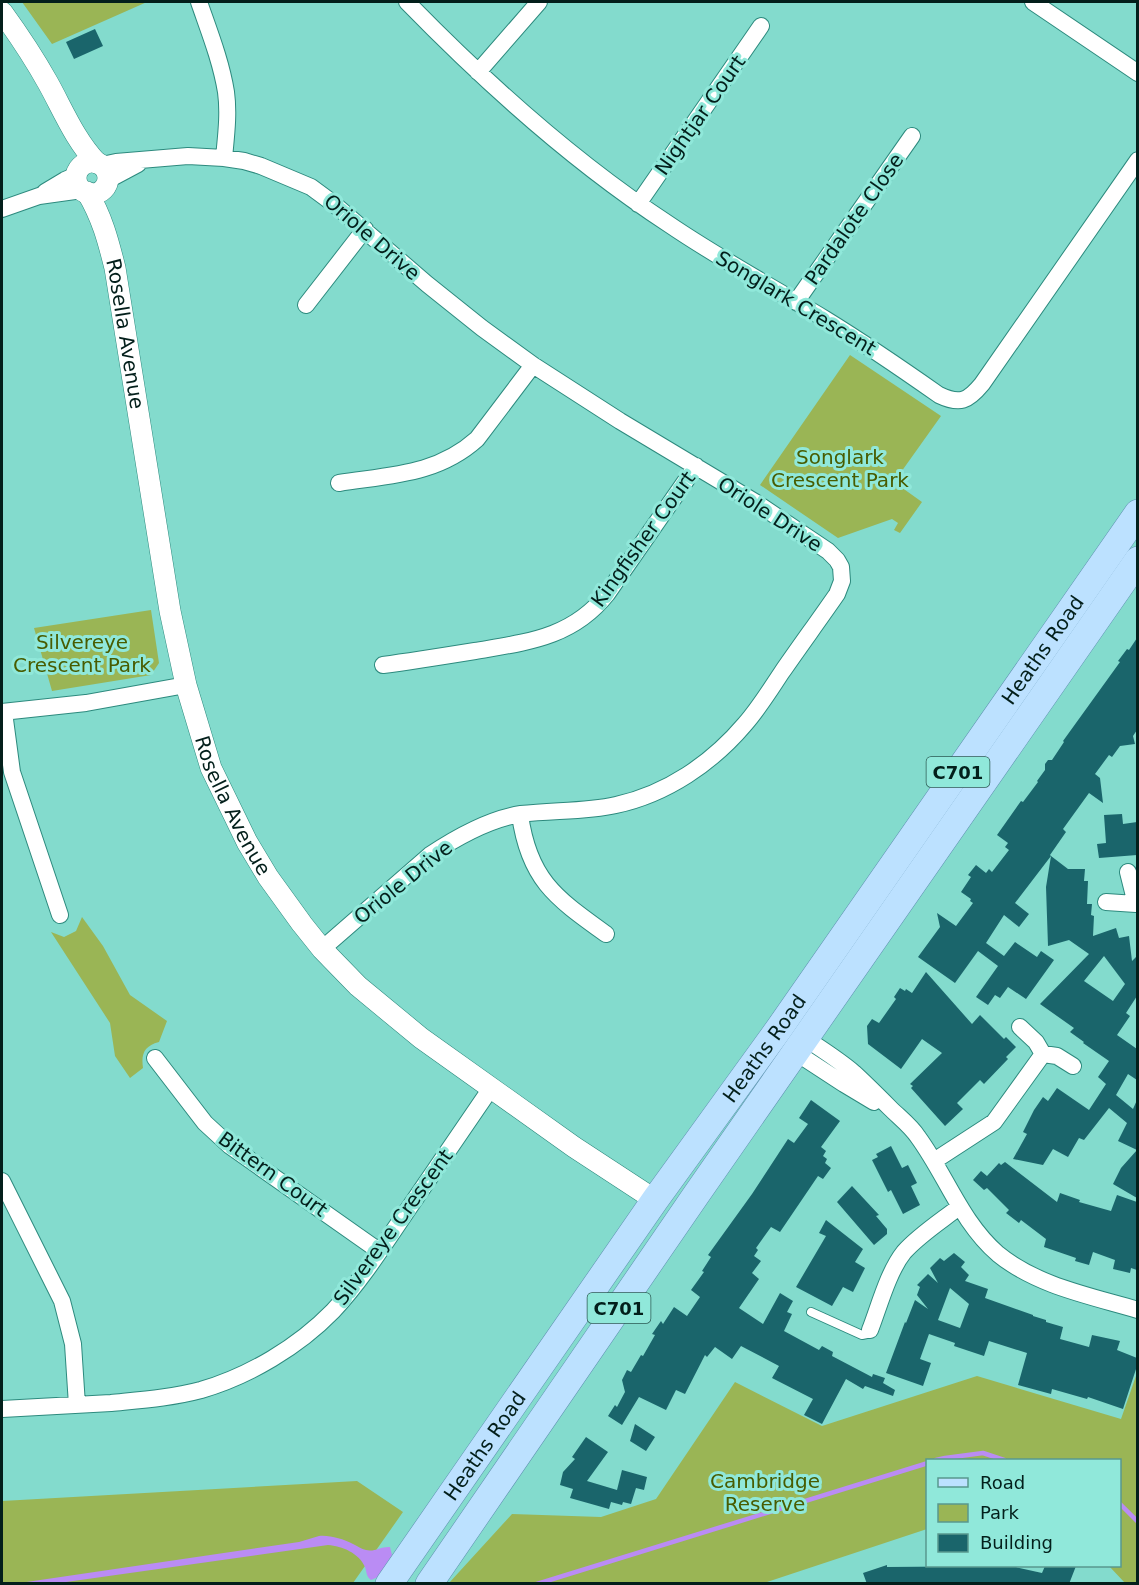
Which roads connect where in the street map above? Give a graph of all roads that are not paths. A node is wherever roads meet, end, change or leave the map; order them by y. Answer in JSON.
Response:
{"nodes":[{"id":1,"x":199,"y":2,"type":"edge"},
{"id":2,"x":407,"y":2,"type":"edge"},
{"id":3,"x":539,"y":2,"type":"edge"},
{"id":4,"x":1033,"y":2,"type":"edge"},
{"id":5,"x":2,"y":12,"type":"edge"},
{"id":6,"x":761,"y":26,"type":"dead end"},
{"id":7,"x":478,"y":72,"type":"junction"},
{"id":8,"x":1137,"y":73,"type":"edge"},
{"id":9,"x":912,"y":136,"type":"dead end"},
{"id":10,"x":224,"y":158,"type":"junction"},
{"id":11,"x":1137,"y":160,"type":"edge"},
{"id":12,"x":92,"y":177,"type":"junction"},
{"id":13,"x":638,"y":204,"type":"junction"},
{"id":14,"x":2,"y":209,"type":"edge"},
{"id":15,"x":365,"y":229,"type":"junction"},
{"id":16,"x":796,"y":302,"type":"junction"},
{"id":17,"x":306,"y":305,"type":"dead end"},
{"id":18,"x":533,"y":365,"type":"junction"},
{"id":19,"x":696,"y":466,"type":"junction"},
{"id":20,"x":339,"y":483,"type":"dead end"},
{"id":21,"x":1137,"y":513,"type":"edge"},
{"id":22,"x":1137,"y":560,"type":"edge"},
{"id":23,"x":382,"y":665,"type":"dead end"},
{"id":24,"x":186,"y":686,"type":"junction"},
{"id":25,"x":3,"y":712,"type":"edge"},
{"id":26,"x":520,"y":815,"type":"junction"},
{"id":27,"x":1128,"y":872,"type":"dead end"},
{"id":28,"x":1106,"y":902,"type":"dead end"},
{"id":29,"x":1137,"y":904,"type":"edge"},
{"id":30,"x":60,"y":915,"type":"dead end"},
{"id":31,"x":606,"y":934,"type":"dead end"},
{"id":32,"x":322,"y":948,"type":"junction"},
{"id":33,"x":1020,"y":1027,"type":"dead end"},
{"id":34,"x":778,"y":1030,"type":"junction"},
{"id":35,"x":800,"y":1045,"type":"junction"},
{"id":36,"x":1042,"y":1054,"type":"junction"},
{"id":37,"x":155,"y":1058,"type":"dead end"},
{"id":38,"x":1073,"y":1066,"type":"dead end"},
{"id":39,"x":491,"y":1088,"type":"junction"},
{"id":40,"x":934,"y":1161,"type":"junction"},
{"id":41,"x":2,"y":1181,"type":"edge"},
{"id":42,"x":655,"y":1200,"type":"junction"},
{"id":43,"x":959,"y":1207,"type":"junction"},
{"id":44,"x":681,"y":1217,"type":"junction"},
{"id":45,"x":379,"y":1251,"type":"junction"},
{"id":46,"x":1137,"y":1310,"type":"edge"},
{"id":47,"x":811,"y":1312,"type":"dead end"},
{"id":48,"x":870,"y":1330,"type":"joint"},
{"id":49,"x":77,"y":1405,"type":"junction"},
{"id":50,"x":2,"y":1409,"type":"edge"},
{"id":51,"x":435,"y":1574,"type":"edge"},
{"id":52,"x":389,"y":1584,"type":"edge"}],
"edges":[{"from":1,"to":10,"type":"street"},
{"from":2,"to":7,"type":"street","name":"Songlark Crescent"},
{"from":3,"to":7,"type":"street"},
{"from":4,"to":8,"type":"street"},
{"from":5,"to":12,"type":"street","name":"Rosella Avenue"},
{"from":6,"to":13,"type":"street","name":"Nightjar Court"},
{"from":7,"to":13,"type":"street","name":"Songlark Crescent"},
{"from":9,"to":16,"type":"street","name":"Pardalote Close"},
{"from":10,"to":12,"type":"street","name":"Oriole Drive"},
{"from":10,"to":15,"type":"street","name":"Oriole Drive"},
{"from":11,"to":16,"type":"street","name":"Songlark Crescent"},
{"from":12,"to":14,"type":"street","name":"Oriole Drive"},
{"from":12,"to":24,"type":"street","name":"Rosella Avenue"},
{"from":13,"to":16,"type":"street","name":"Songlark Crescent"},
{"from":15,"to":17,"type":"street"},
{"from":15,"to":18,"type":"street","name":"Oriole Drive"},
{"from":18,"to":19,"type":"street","name":"Oriole Drive"},
{"from":18,"to":20,"type":"street"},
{"from":19,"to":23,"type":"street","name":"Kingfisher Court"},
{"from":19,"to":26,"type":"street","name":"Oriole Drive"},
{"from":21,"to":34,"type":"main road","name":"Heaths Road","number":"C701"},
{"from":22,"to":35,"type":"main road","name":"Heaths Road","number":"C701"},
{"from":24,"to":25,"type":"street"},
{"from":24,"to":32,"type":"street","name":"Rosella Avenue"},
{"from":25,"to":30,"type":"street"},
{"from":26,"to":31,"type":"street"},
{"from":26,"to":32,"type":"street","name":"Oriole Drive"},
{"from":27,"to":29,"type":"street"},
{"from":28,"to":29,"type":"street"},
{"from":32,"to":39,"type":"street","name":"Rosella Avenue"},
{"from":33,"to":36,"type":"street"},
{"from":34,"to":35,"type":"main road"},
{"from":34,"to":42,"type":"main road","name":"Heaths Road","number":"C701"},
{"from":35,"to":40,"type":"street"},
{"from":35,"to":44,"type":"main road","name":"Heaths Road","number":"C701"},
{"from":36,"to":38,"type":"street"},
{"from":36,"to":40,"type":"street"},
{"from":37,"to":45,"type":"street","name":"Bittern Court"},
{"from":39,"to":42,"type":"street","name":"Rosella Avenue"},
{"from":39,"to":45,"type":"street","name":"Silvereye Crescent"},
{"from":40,"to":43,"type":"street"},
{"from":41,"to":49,"type":"street"},
{"from":42,"to":44,"type":"main road"},
{"from":42,"to":52,"type":"main road","name":"Heaths Road","number":"C701"},
{"from":43,"to":46,"type":"street"},
{"from":43,"to":48,"type":"street"},
{"from":44,"to":51,"type":"main road","name":"Heaths Road","number":"C701"},
{"from":45,"to":49,"type":"street","name":"Silvereye Crescent"},
{"from":47,"to":48,"type":"lane"},
{"from":49,"to":50,"type":"street","name":"Silvereye Crescent"}]}
